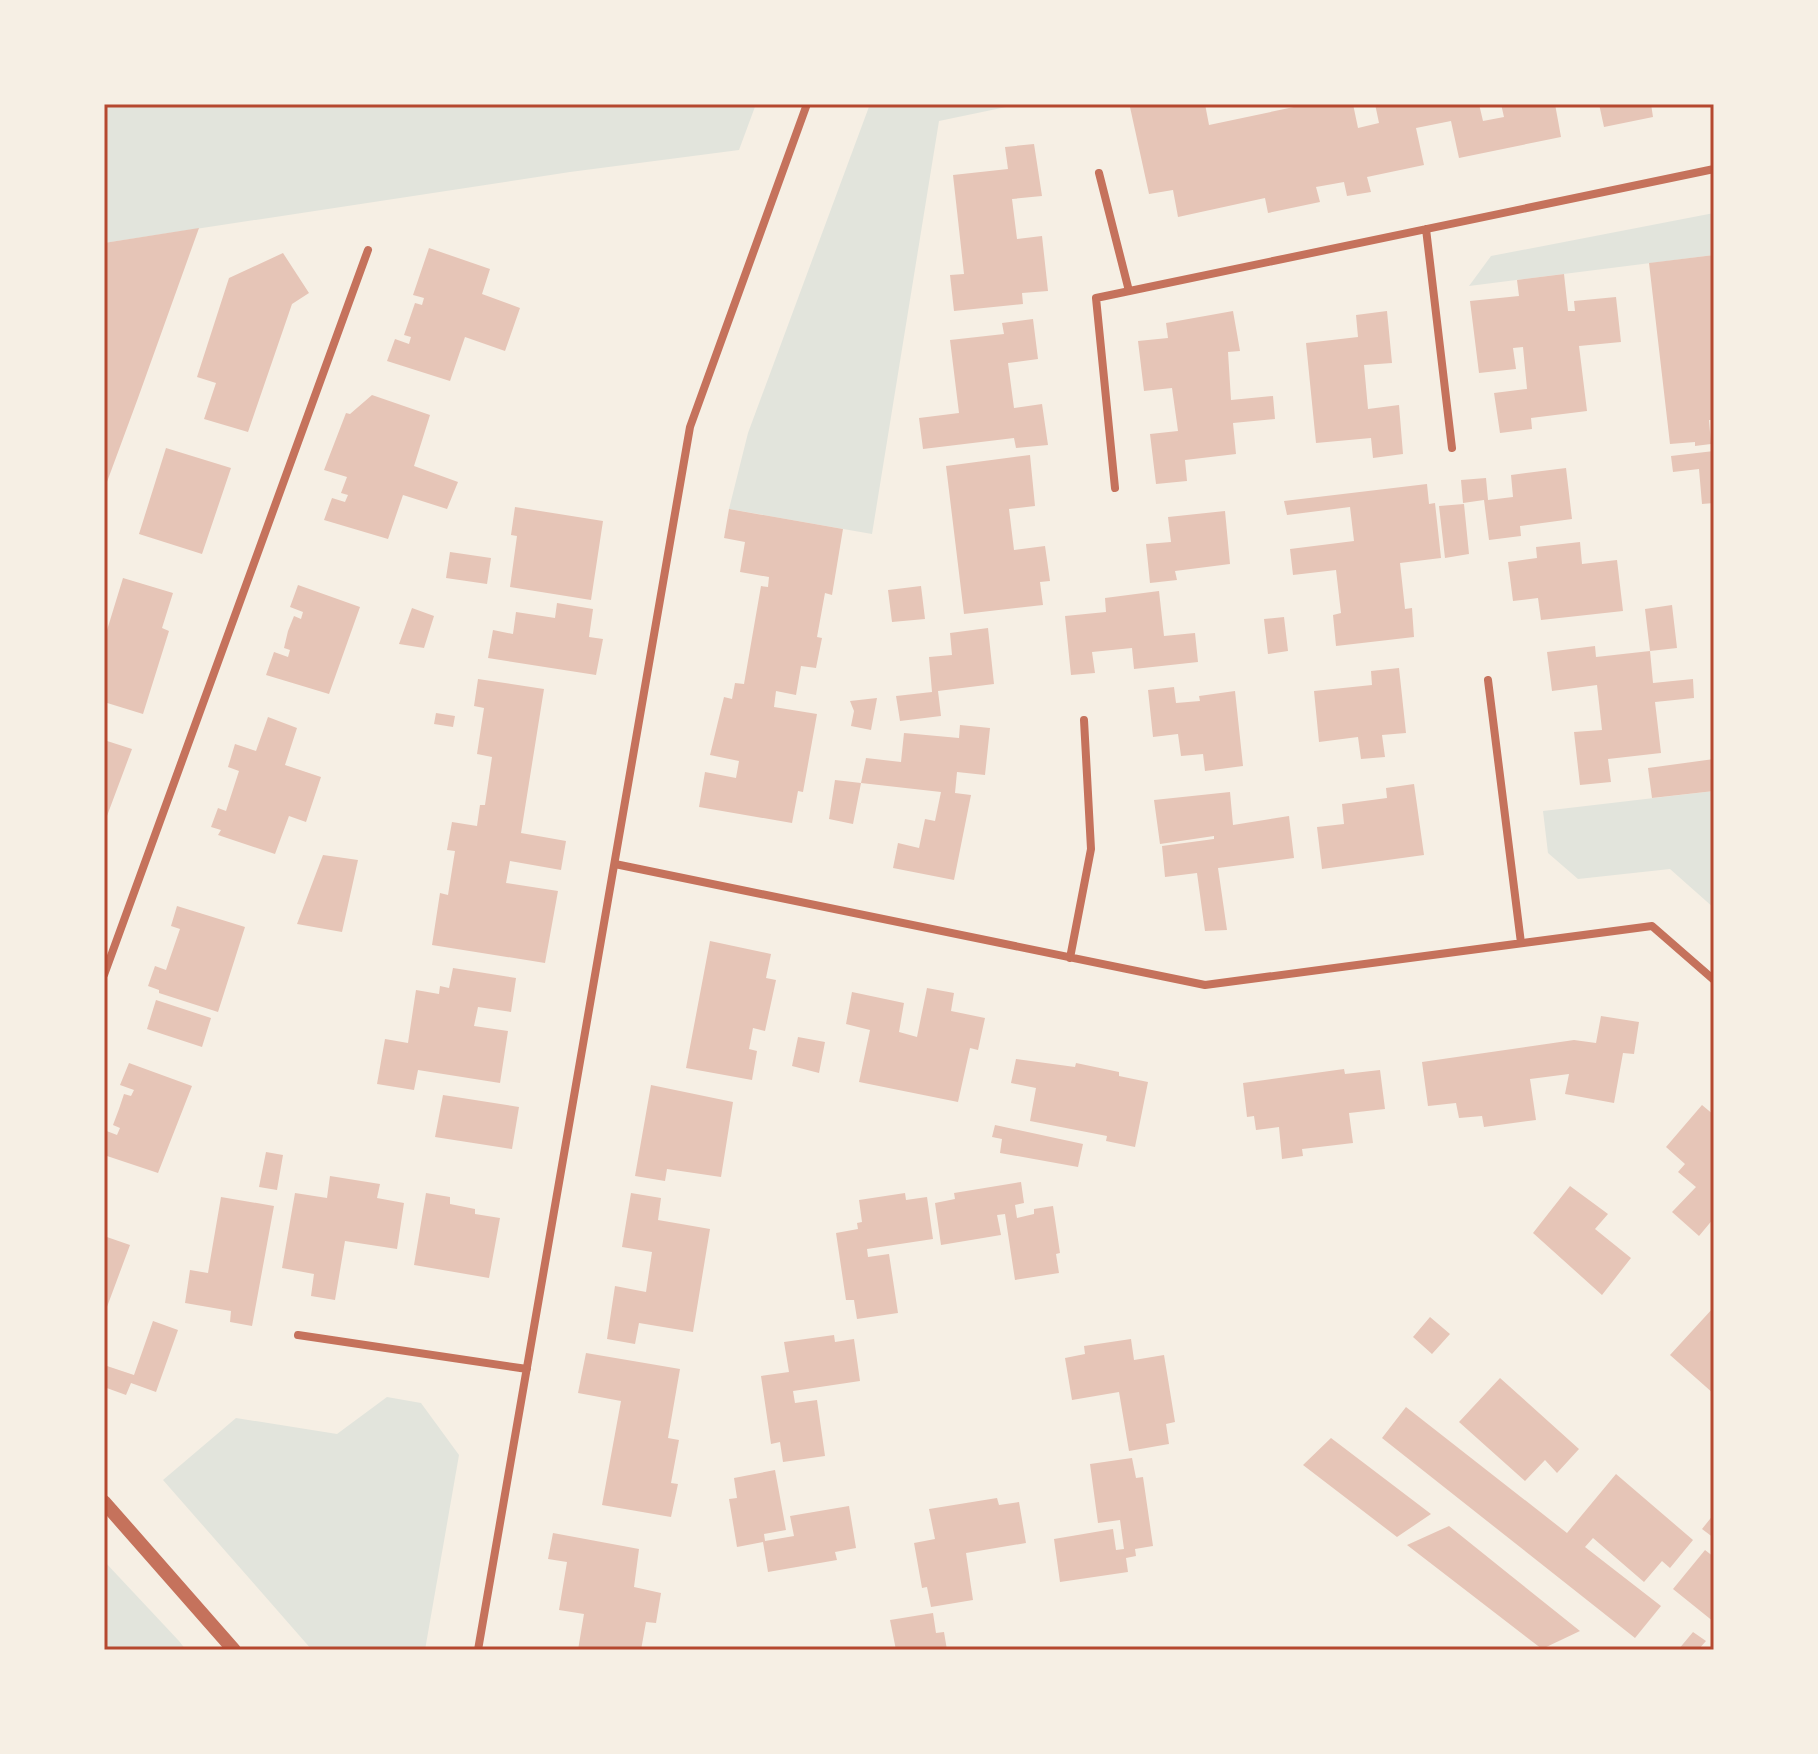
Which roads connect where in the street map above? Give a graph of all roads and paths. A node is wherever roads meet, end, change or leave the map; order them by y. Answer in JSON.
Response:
{"nodes":[{"id":1,"x":807,"y":104,"type":"edge"},
{"id":2,"x":1714,"y":169,"type":"edge"},
{"id":3,"x":1099,"y":173,"type":"dead end"},
{"id":4,"x":1426,"y":229,"type":"junction"},
{"id":5,"x":368,"y":250,"type":"dead end"},
{"id":6,"x":1129,"y":291,"type":"junction"},
{"id":7,"x":1452,"y":448,"type":"dead end"},
{"id":8,"x":1115,"y":488,"type":"dead end"},
{"id":9,"x":1488,"y":680,"type":"dead end"},
{"id":10,"x":1084,"y":720,"type":"dead end"},
{"id":11,"x":615,"y":864,"type":"junction"},
{"id":12,"x":1521,"y":943,"type":"junction"},
{"id":13,"x":1070,"y":958,"type":"junction"},
{"id":14,"x":104,"y":975,"type":"edge"},
{"id":15,"x":1714,"y":980,"type":"edge"},
{"id":16,"x":298,"y":1335,"type":"dead end"},
{"id":17,"x":527,"y":1369,"type":"junction"},
{"id":18,"x":104,"y":1502,"type":"edge"},
{"id":19,"x":234,"y":1650,"type":"edge"},
{"id":20,"x":478,"y":1650,"type":"edge"}],
"edges":[{"from":1,"to":11,"type":"street"},
{"from":2,"to":4,"type":"street"},
{"from":3,"to":6,"type":"street"},
{"from":4,"to":6,"type":"street"},
{"from":4,"to":7,"type":"street"},
{"from":5,"to":14,"type":"street"},
{"from":6,"to":8,"type":"street"},
{"from":9,"to":12,"type":"street"},
{"from":10,"to":13,"type":"street"},
{"from":11,"to":13,"type":"street"},
{"from":11,"to":17,"type":"street"},
{"from":12,"to":13,"type":"street"},
{"from":12,"to":15,"type":"street"},
{"from":16,"to":17,"type":"street"},
{"from":17,"to":20,"type":"street"},
{"from":18,"to":19,"type":"street"}]}
